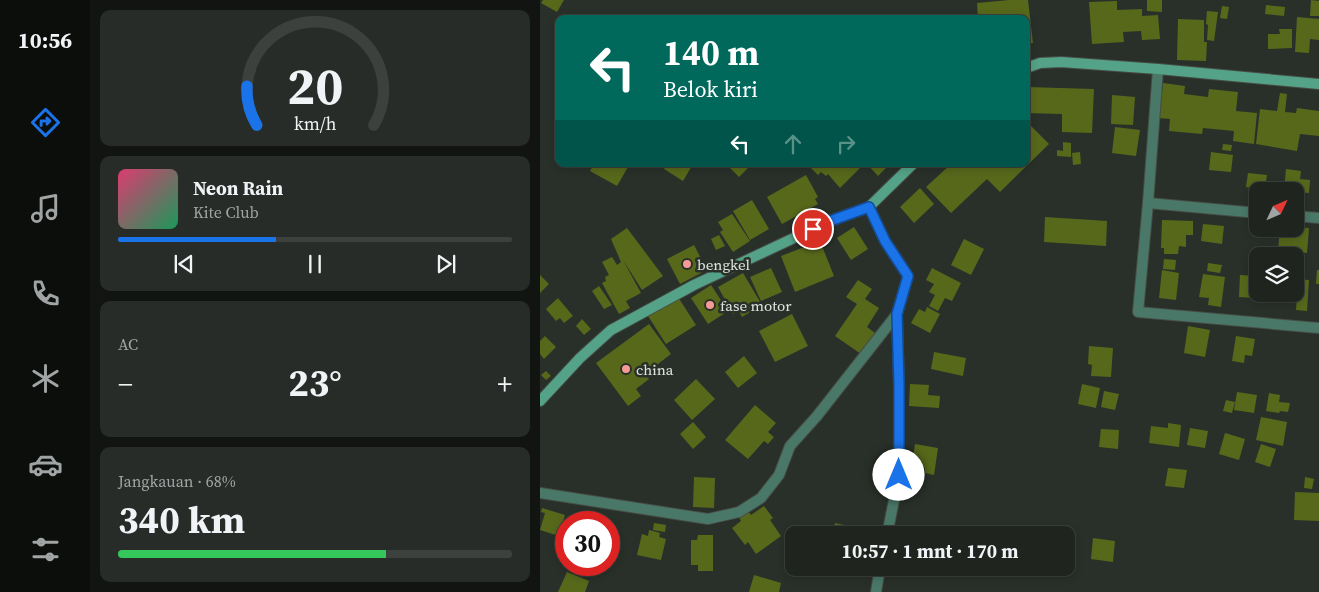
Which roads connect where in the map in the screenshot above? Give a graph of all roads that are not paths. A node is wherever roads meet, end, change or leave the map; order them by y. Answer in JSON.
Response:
{"nodes":[{"id":1,"x":1030,"y":67,"type":"edge"},
{"id":2,"x":1158,"y":69,"type":"junction"},
{"id":3,"x":1319,"y":84,"type":"edge"},
{"id":4,"x":910,"y":167,"type":"edge"},
{"id":5,"x":1148,"y":203,"type":"junction"},
{"id":6,"x":869,"y":207,"type":"junction"},
{"id":7,"x":1249,"y":212,"type":"edge"},
{"id":8,"x":1304,"y":217,"type":"edge"},
{"id":9,"x":1319,"y":218,"type":"edge"},
{"id":10,"x":897,"y":314,"type":"junction"},
{"id":11,"x":1319,"y":328,"type":"edge"},
{"id":12,"x":540,"y":401,"type":"edge"},
{"id":13,"x":540,"y":493,"type":"edge"},
{"id":14,"x":889,"y":526,"type":"edge"},
{"id":15,"x":879,"y":576,"type":"edge"},
{"id":16,"x":876,"y":592,"type":"edge"}],
"edges":[{"from":1,"to":2,"type":"street"},
{"from":2,"to":3,"type":"street"},
{"from":2,"to":5,"type":"street"},
{"from":4,"to":6,"type":"street"},
{"from":5,"to":7,"type":"street"},
{"from":5,"to":11,"type":"street"},
{"from":6,"to":10,"type":"street"},
{"from":6,"to":12,"type":"street"},
{"from":8,"to":9,"type":"street"},
{"from":10,"to":13,"type":"street"},
{"from":10,"to":14,"type":"street"},
{"from":15,"to":16,"type":"street"}]}
